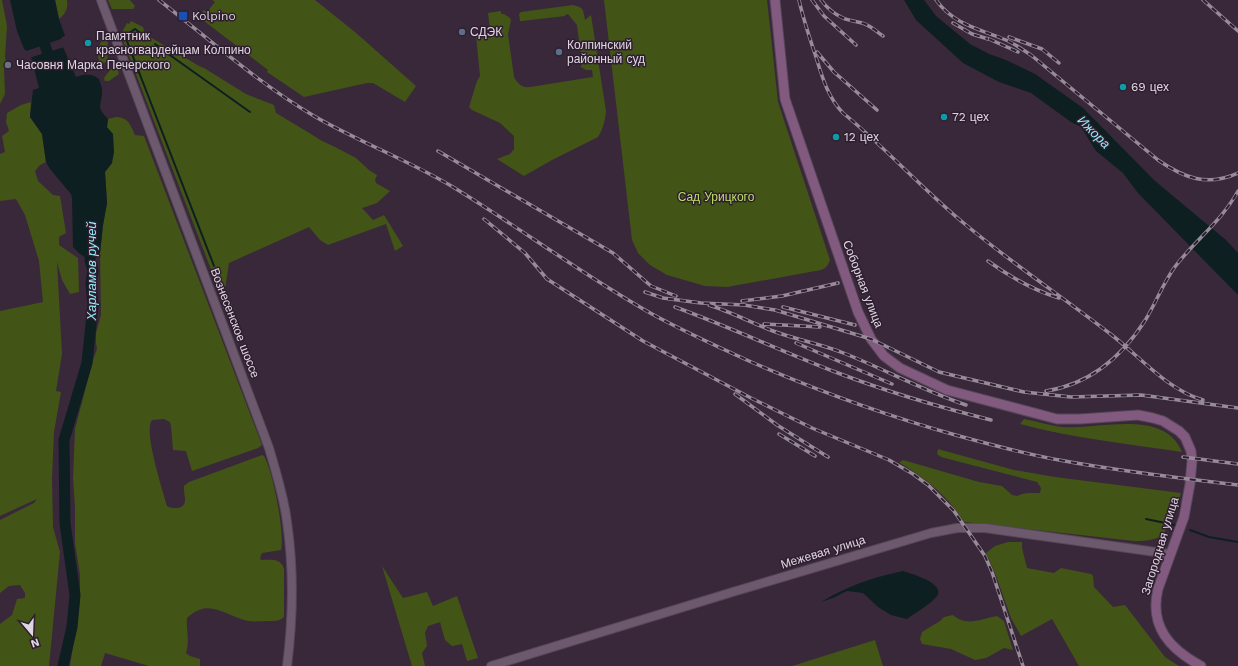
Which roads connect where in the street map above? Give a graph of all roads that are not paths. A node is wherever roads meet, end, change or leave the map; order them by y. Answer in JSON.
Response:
{"nodes":[{"id":1,"x":101,"y":0,"type":"edge"},
{"id":2,"x":776,"y":0,"type":"edge"},
{"id":3,"x":1192,"y":461,"type":"joint"},
{"id":4,"x":1170,"y":554,"type":"junction"},
{"id":5,"x":287,"y":666,"type":"edge"},
{"id":6,"x":492,"y":666,"type":"edge"},
{"id":7,"x":1201,"y":666,"type":"edge"}],
"edges":[{"from":1,"to":5,"type":"street","name":"Вознесенское шоссе"},
{"from":2,"to":3,"type":"main road","name":"Соборная улица"},
{"from":3,"to":4,"type":"main road","name":"Загородная улица"},
{"from":4,"to":6,"type":"street","name":"Межевая улица"},
{"from":4,"to":7,"type":"main road","name":"Загородная улица"}]}
